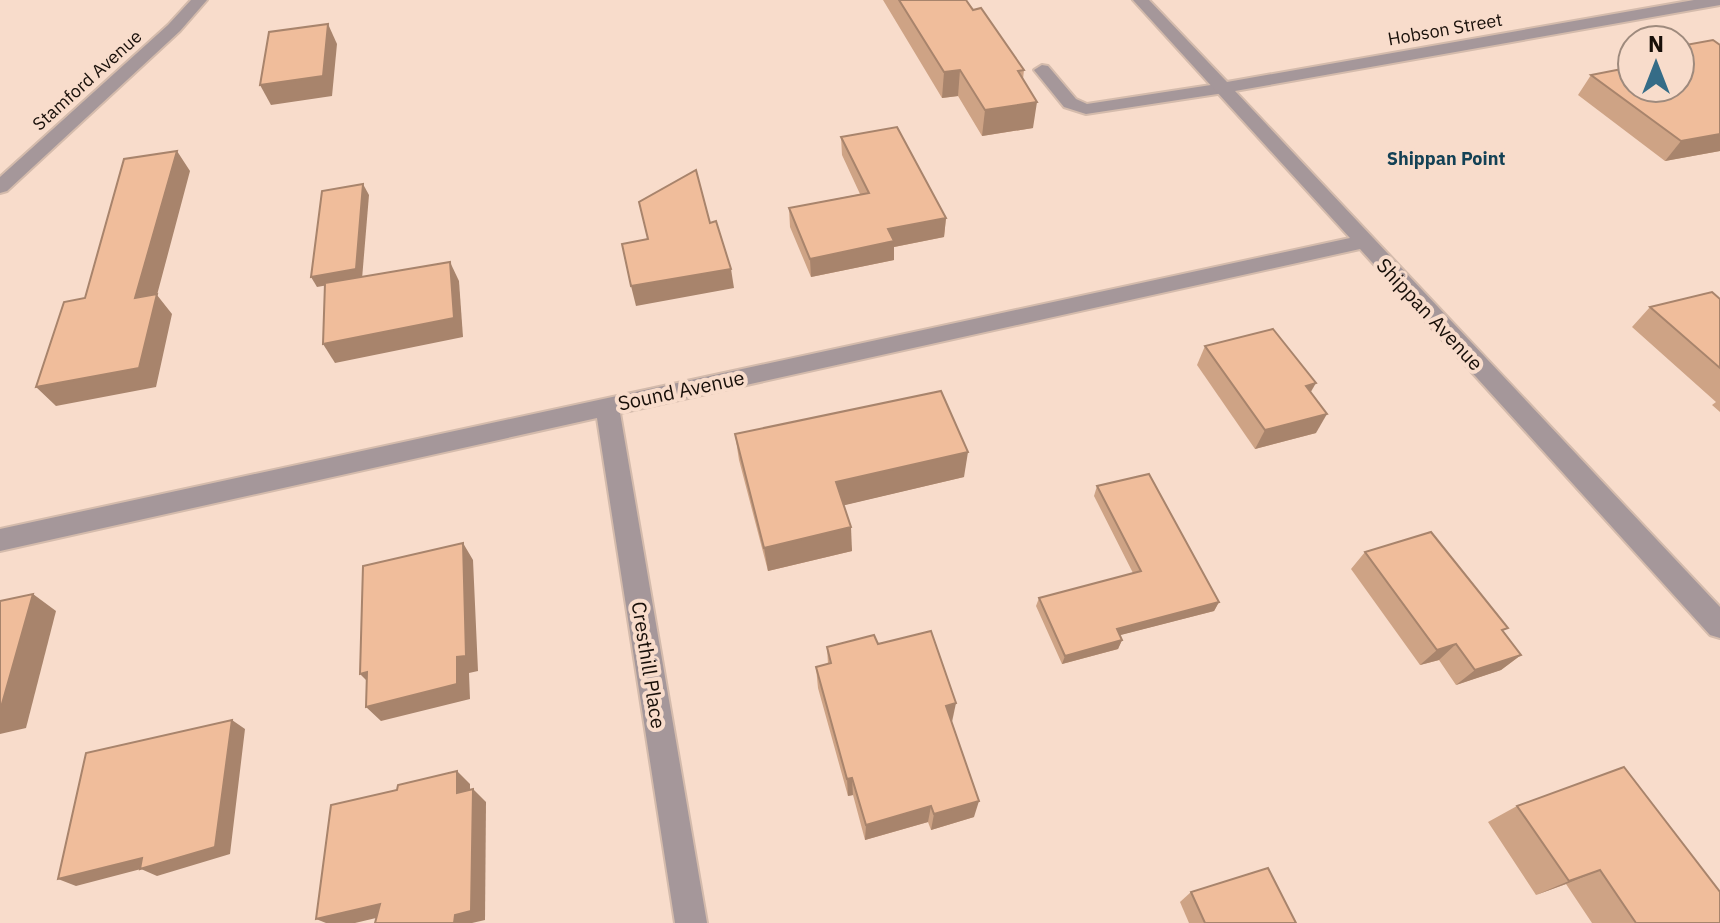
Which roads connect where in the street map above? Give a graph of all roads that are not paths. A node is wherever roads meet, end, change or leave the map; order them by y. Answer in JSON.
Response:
{"nodes":[{"id":1,"x":199,"y":0,"type":"edge"},
{"id":2,"x":1141,"y":0,"type":"edge"},
{"id":3,"x":1720,"y":0,"type":"edge"},
{"id":4,"x":1042,"y":70,"type":"dead end"},
{"id":5,"x":1224,"y":88,"type":"junction"},
{"id":6,"x":0,"y":187,"type":"edge"},
{"id":7,"x":1363,"y":242,"type":"junction"},
{"id":8,"x":607,"y":407,"type":"junction"},
{"id":9,"x":0,"y":540,"type":"edge"},
{"id":10,"x":1720,"y":626,"type":"edge"},
{"id":11,"x":691,"y":923,"type":"edge"}],
"edges":[{"from":1,"to":6,"type":"street","name":"Stamford Avenue"},
{"from":2,"to":5,"type":"street","name":"Shippan Avenue"},
{"from":3,"to":5,"type":"street","name":"Hobson Street"},
{"from":4,"to":5,"type":"street","name":"Hobson Street"},
{"from":5,"to":7,"type":"street","name":"Shippan Avenue"},
{"from":7,"to":8,"type":"street","name":"Sound Avenue"},
{"from":7,"to":10,"type":"street","name":"Shippan Avenue"},
{"from":8,"to":9,"type":"street","name":"Sound Avenue"},
{"from":8,"to":11,"type":"street","name":"Cresthill Place"}]}
